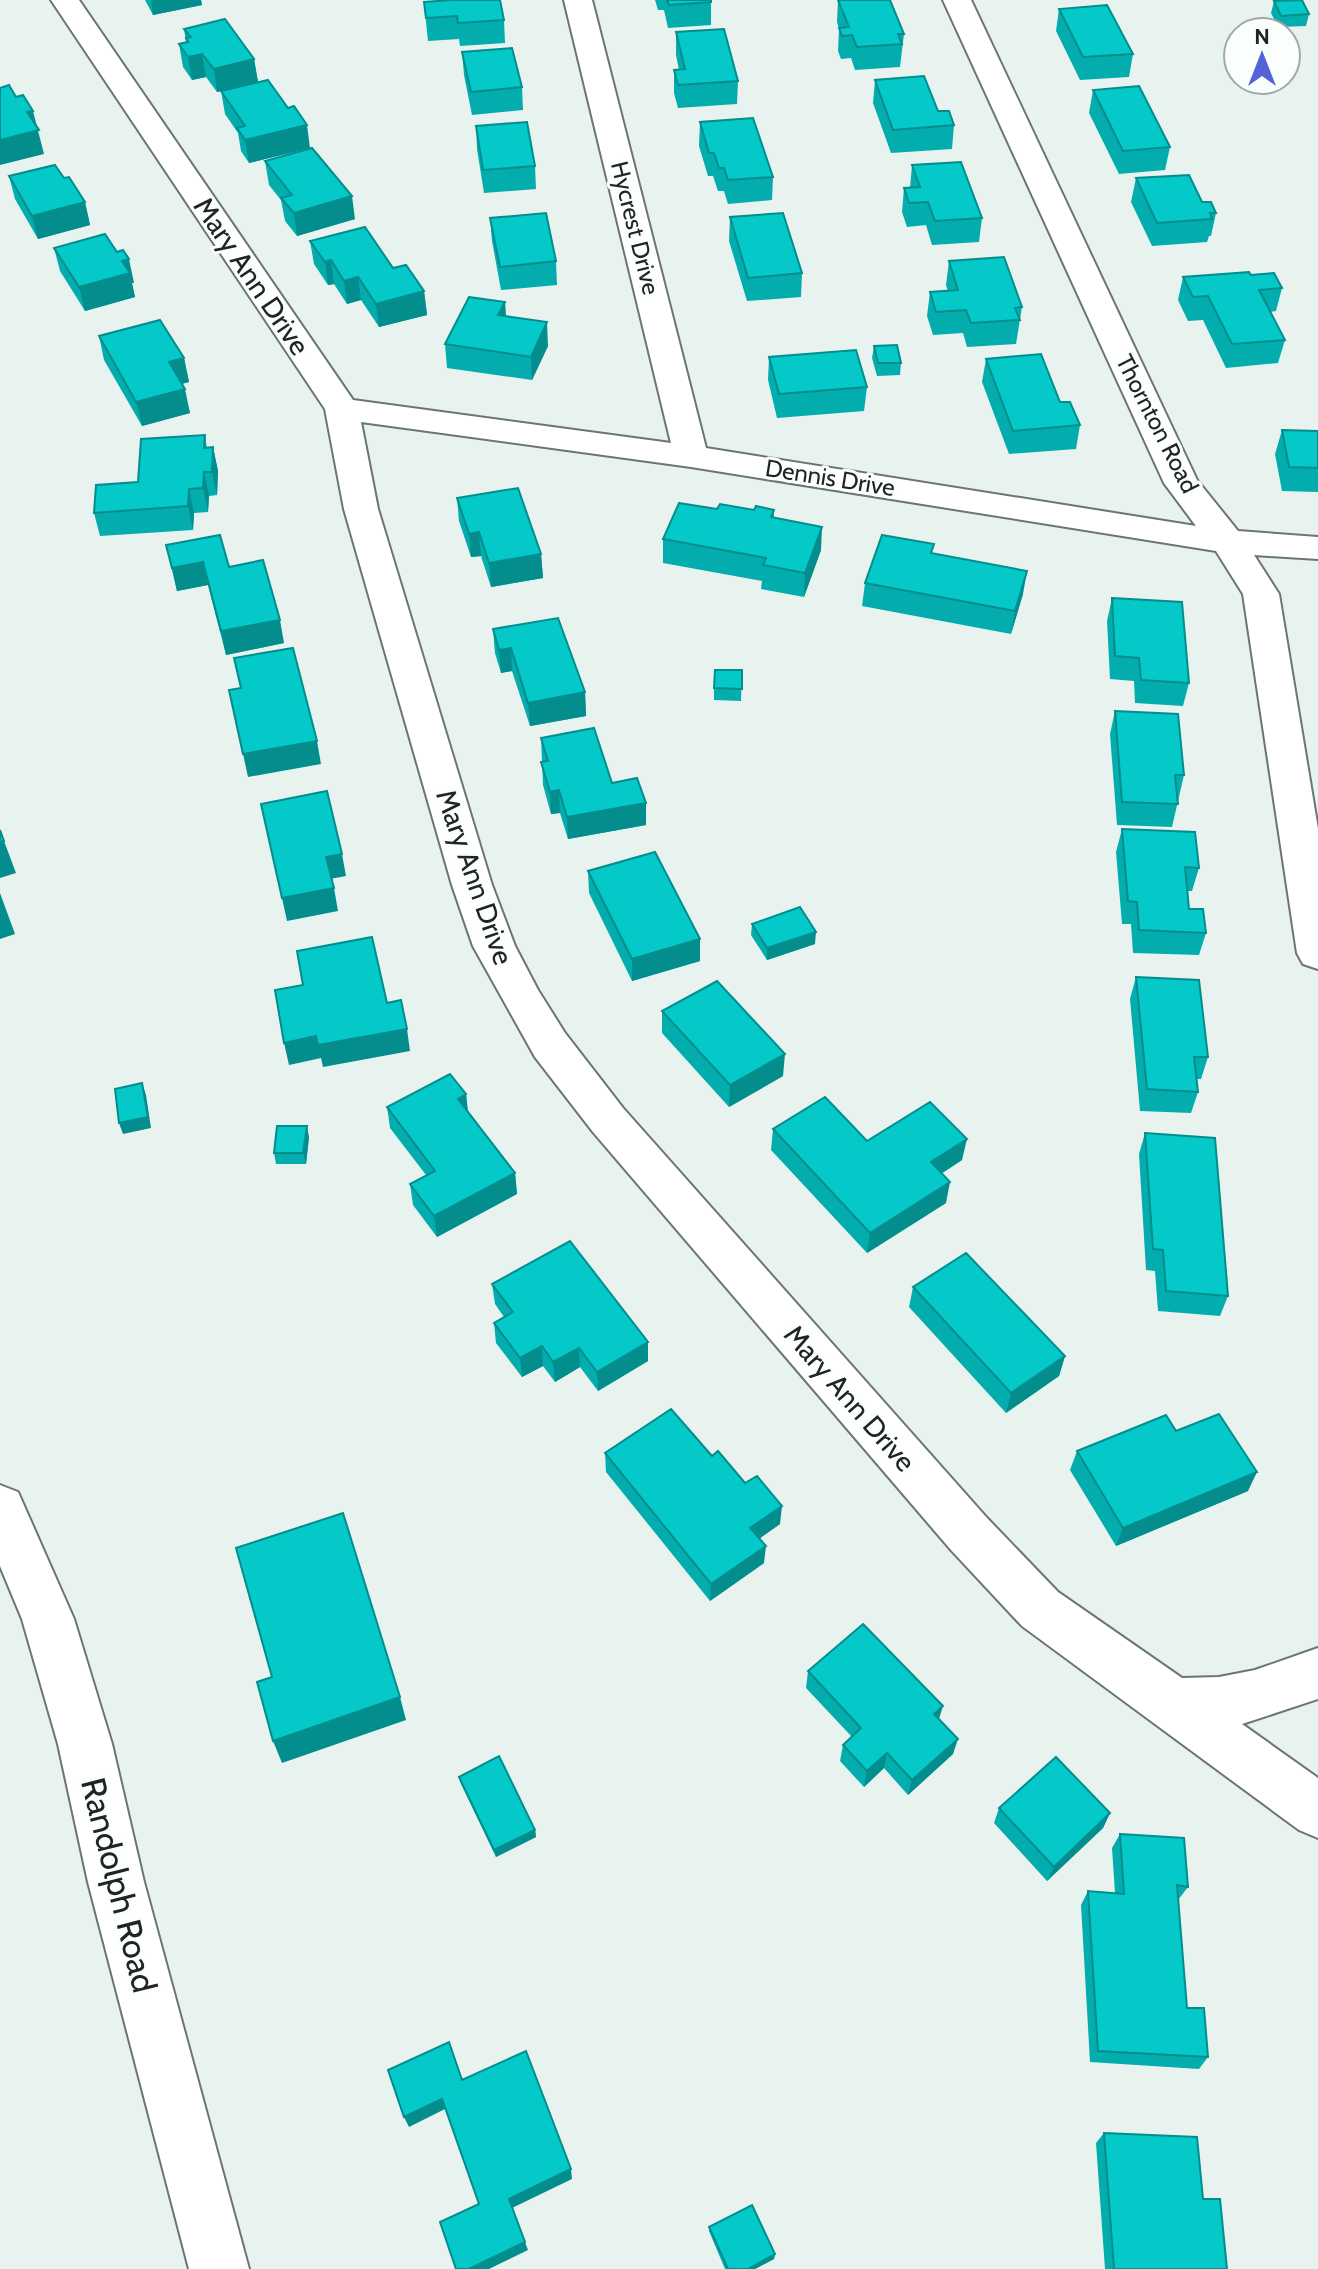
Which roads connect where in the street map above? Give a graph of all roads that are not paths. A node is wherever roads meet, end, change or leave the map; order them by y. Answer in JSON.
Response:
{"nodes":[{"id":1,"x":65,"y":0,"type":"edge"},
{"id":2,"x":578,"y":0,"type":"edge"},
{"id":3,"x":957,"y":0,"type":"edge"},
{"id":4,"x":342,"y":409,"type":"junction"},
{"id":5,"x":691,"y":456,"type":"junction"},
{"id":6,"x":1228,"y":542,"type":"junction"},
{"id":7,"x":1318,"y":548,"type":"edge"},
{"id":8,"x":1318,"y":953,"type":"edge"},
{"id":9,"x":0,"y":1508,"type":"edge"},
{"id":10,"x":1318,"y":1673,"type":"edge"},
{"id":11,"x":1158,"y":1694,"type":"junction"},
{"id":12,"x":1318,"y":1811,"type":"edge"},
{"id":13,"x":219,"y":2269,"type":"edge"}],
"edges":[{"from":1,"to":4,"type":"street","name":"Mary Ann Drive"},
{"from":2,"to":5,"type":"street","name":"Hycrest Drive"},
{"from":3,"to":6,"type":"street","name":"Thornton Road"},
{"from":4,"to":5,"type":"street","name":"Dennis Drive"},
{"from":4,"to":11,"type":"street","name":"Mary Ann Drive"},
{"from":5,"to":6,"type":"street","name":"Dennis Drive"},
{"from":6,"to":7,"type":"street","name":"Dennis Drive"},
{"from":6,"to":8,"type":"street","name":"Thornton Road"},
{"from":9,"to":13,"type":"street","name":"Randolph Road"},
{"from":10,"to":11,"type":"street","name":"Mary Ann Drive"},
{"from":11,"to":12,"type":"street","name":"Mary Ann Drive"}]}
